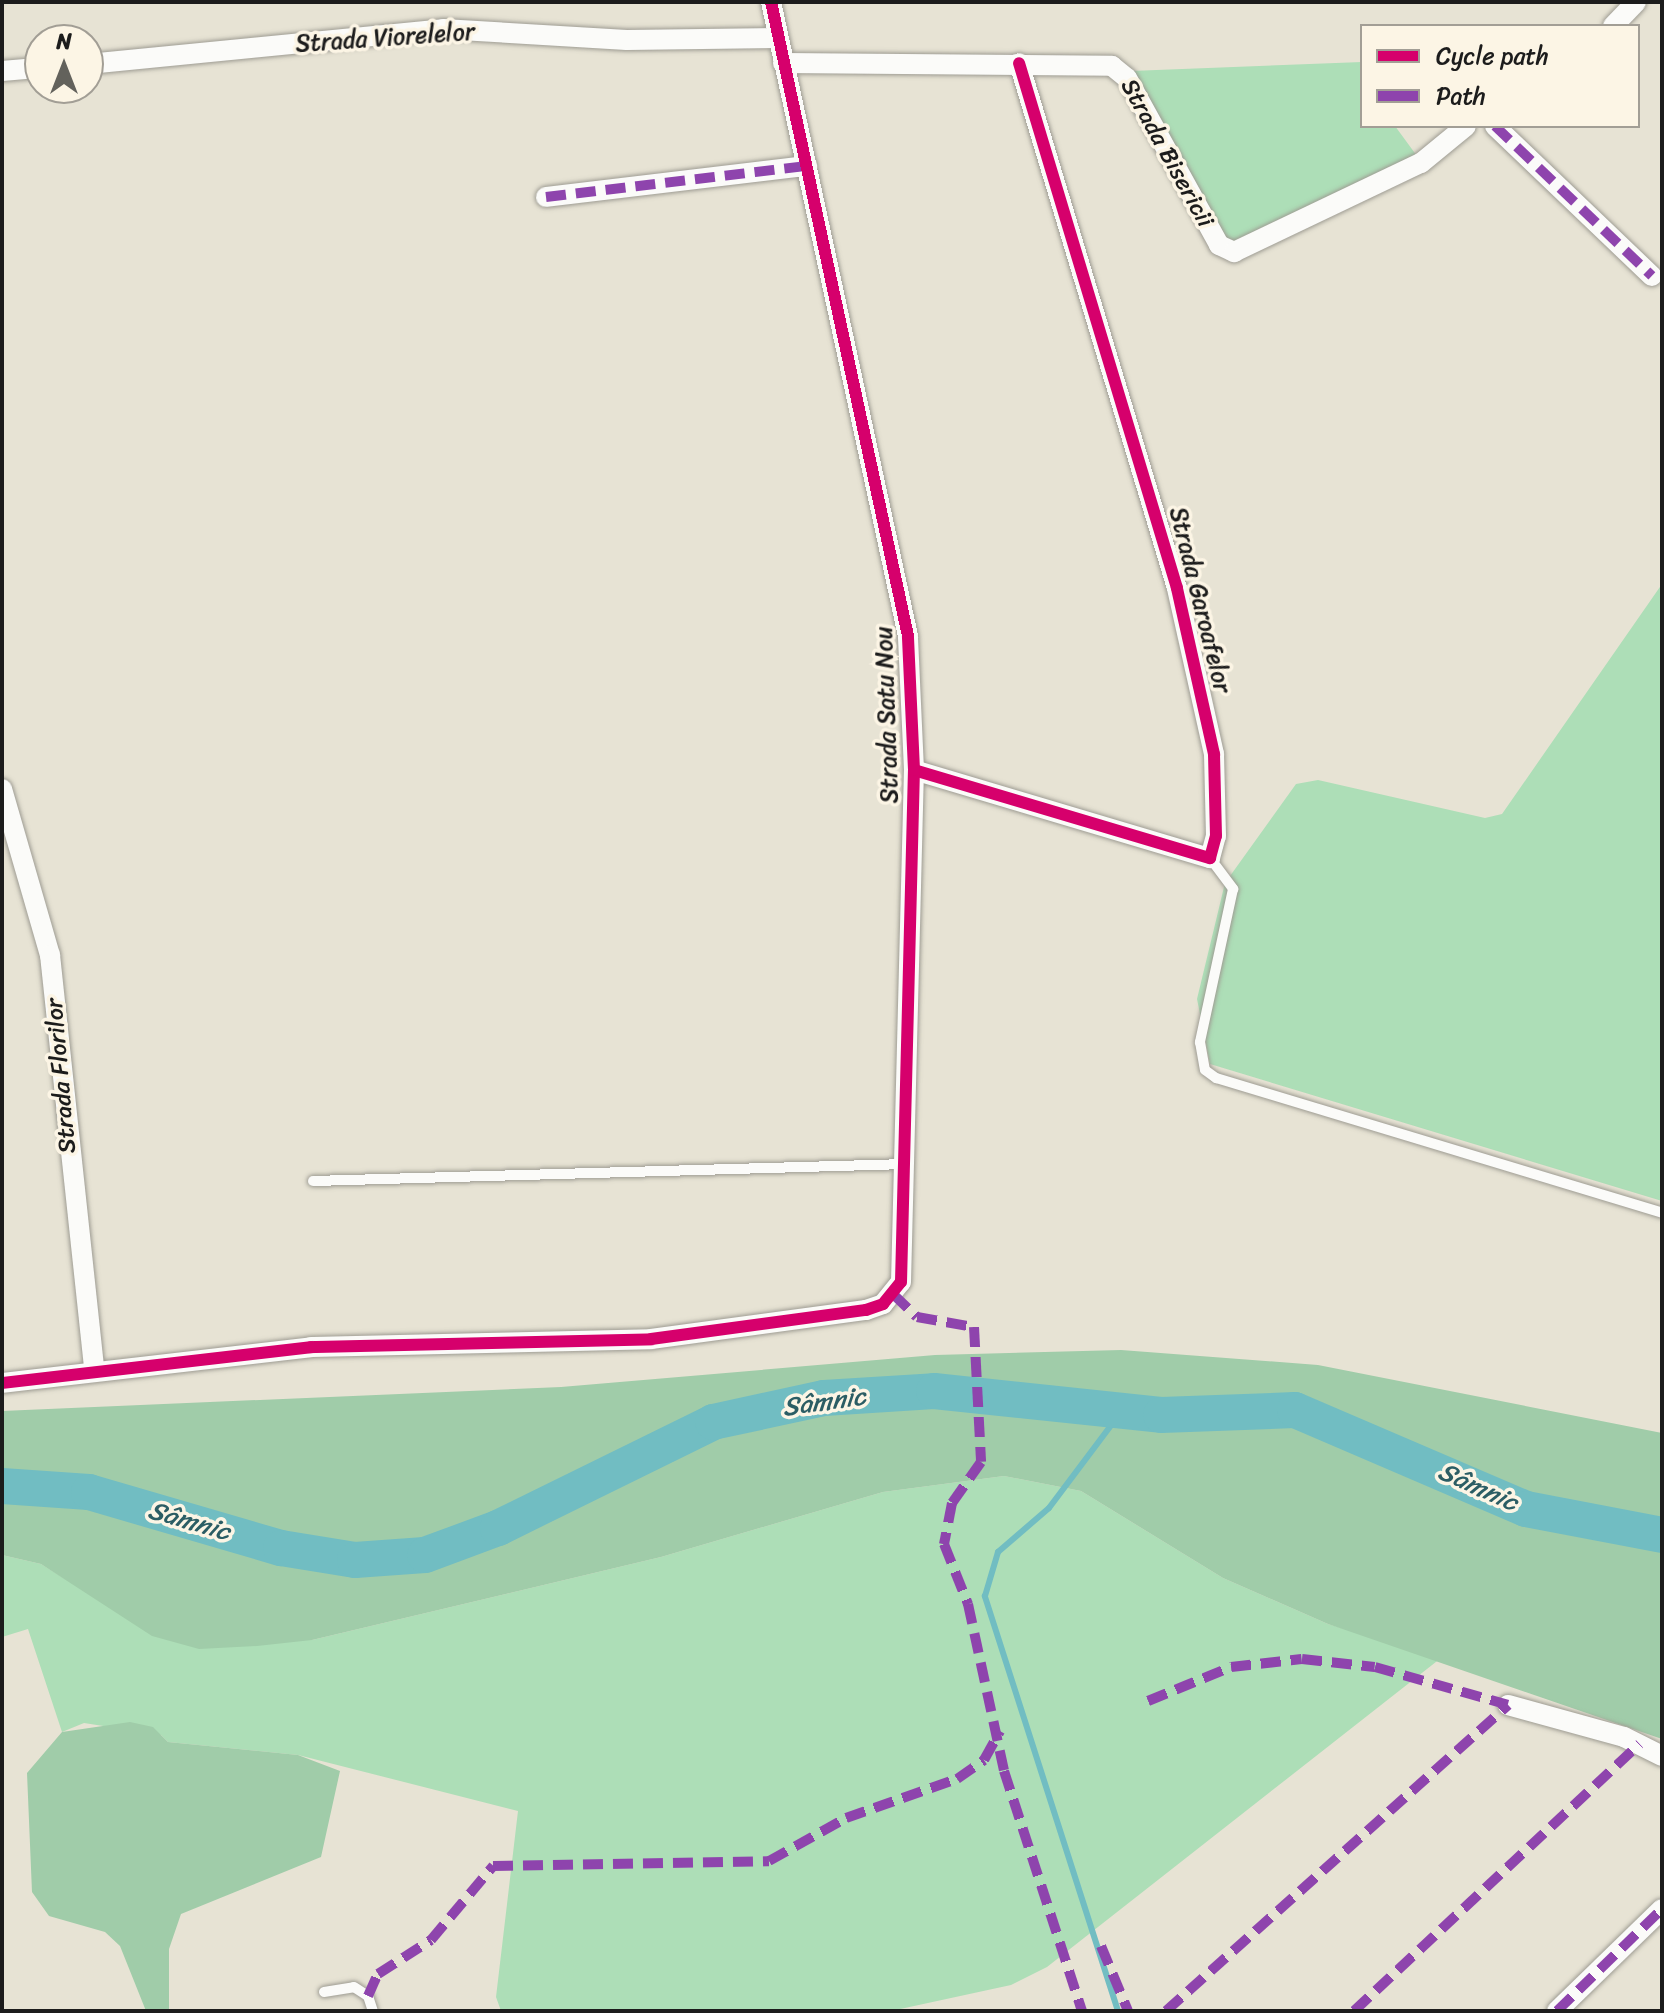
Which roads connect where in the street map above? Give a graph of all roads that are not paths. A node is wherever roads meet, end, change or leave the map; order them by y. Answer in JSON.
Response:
{"nodes":[{"id":1,"x":771,"y":2,"type":"edge"},
{"id":2,"x":1636,"y":2,"type":"edge"},
{"id":3,"x":1615,"y":24,"type":"edge"},
{"id":4,"x":778,"y":38,"type":"junction"},
{"id":5,"x":104,"y":62,"type":"edge"},
{"id":6,"x":783,"y":63,"type":"junction"},
{"id":7,"x":1019,"y":63,"type":"junction"},
{"id":8,"x":24,"y":69,"type":"edge"},
{"id":9,"x":2,"y":71,"type":"edge"},
{"id":10,"x":1464,"y":128,"type":"edge"},
{"id":11,"x":1497,"y":128,"type":"edge"},
{"id":12,"x":807,"y":166,"type":"junction"},
{"id":13,"x":546,"y":197,"type":"dead end"},
{"id":14,"x":1652,"y":276,"type":"dead end"},
{"id":15,"x":914,"y":770,"type":"junction"},
{"id":16,"x":2,"y":789,"type":"edge"},
{"id":17,"x":1210,"y":858,"type":"junction"},
{"id":18,"x":908,"y":1164,"type":"junction"},
{"id":19,"x":313,"y":1181,"type":"dead end"},
{"id":20,"x":1662,"y":1213,"type":"edge"},
{"id":21,"x":94,"y":1369,"type":"junction"},
{"id":22,"x":2,"y":1383,"type":"edge"},
{"id":23,"x":1508,"y":1705,"type":"dead end"},
{"id":24,"x":1662,"y":1756,"type":"edge"},
{"id":25,"x":1662,"y":1909,"type":"edge"},
{"id":26,"x":324,"y":1992,"type":"dead end"},
{"id":27,"x":373,"y":2011,"type":"edge"},
{"id":28,"x":1557,"y":2011,"type":"edge"}],
"edges":[{"from":1,"to":4,"type":"street","name":"Strada Satu Nou"},
{"from":2,"to":3,"type":"street"},
{"from":4,"to":5,"type":"street","name":"Strada Viorelelor"},
{"from":4,"to":6,"type":"street","name":"Strada Satu Nou"},
{"from":6,"to":7,"type":"street"},
{"from":6,"to":12,"type":"street","name":"Strada Satu Nou"},
{"from":7,"to":10,"type":"street","name":"Strada Bisericii"},
{"from":7,"to":17,"type":"street","name":"Strada Garoafelor"},
{"from":8,"to":9,"type":"street"},
{"from":11,"to":14,"type":"street"},
{"from":12,"to":13,"type":"street"},
{"from":12,"to":15,"type":"street","name":"Strada Satu Nou"},
{"from":15,"to":17,"type":"street"},
{"from":15,"to":18,"type":"street","name":"Strada Satu Nou"},
{"from":16,"to":21,"type":"street","name":"Strada Florilor"},
{"from":17,"to":20,"type":"lane"},
{"from":18,"to":19,"type":"lane"},
{"from":18,"to":21,"type":"street","name":"Strada Satu Nou"},
{"from":21,"to":22,"type":"street"},
{"from":23,"to":24,"type":"street"},
{"from":25,"to":28,"type":"street"},
{"from":26,"to":27,"type":"lane"}]}
